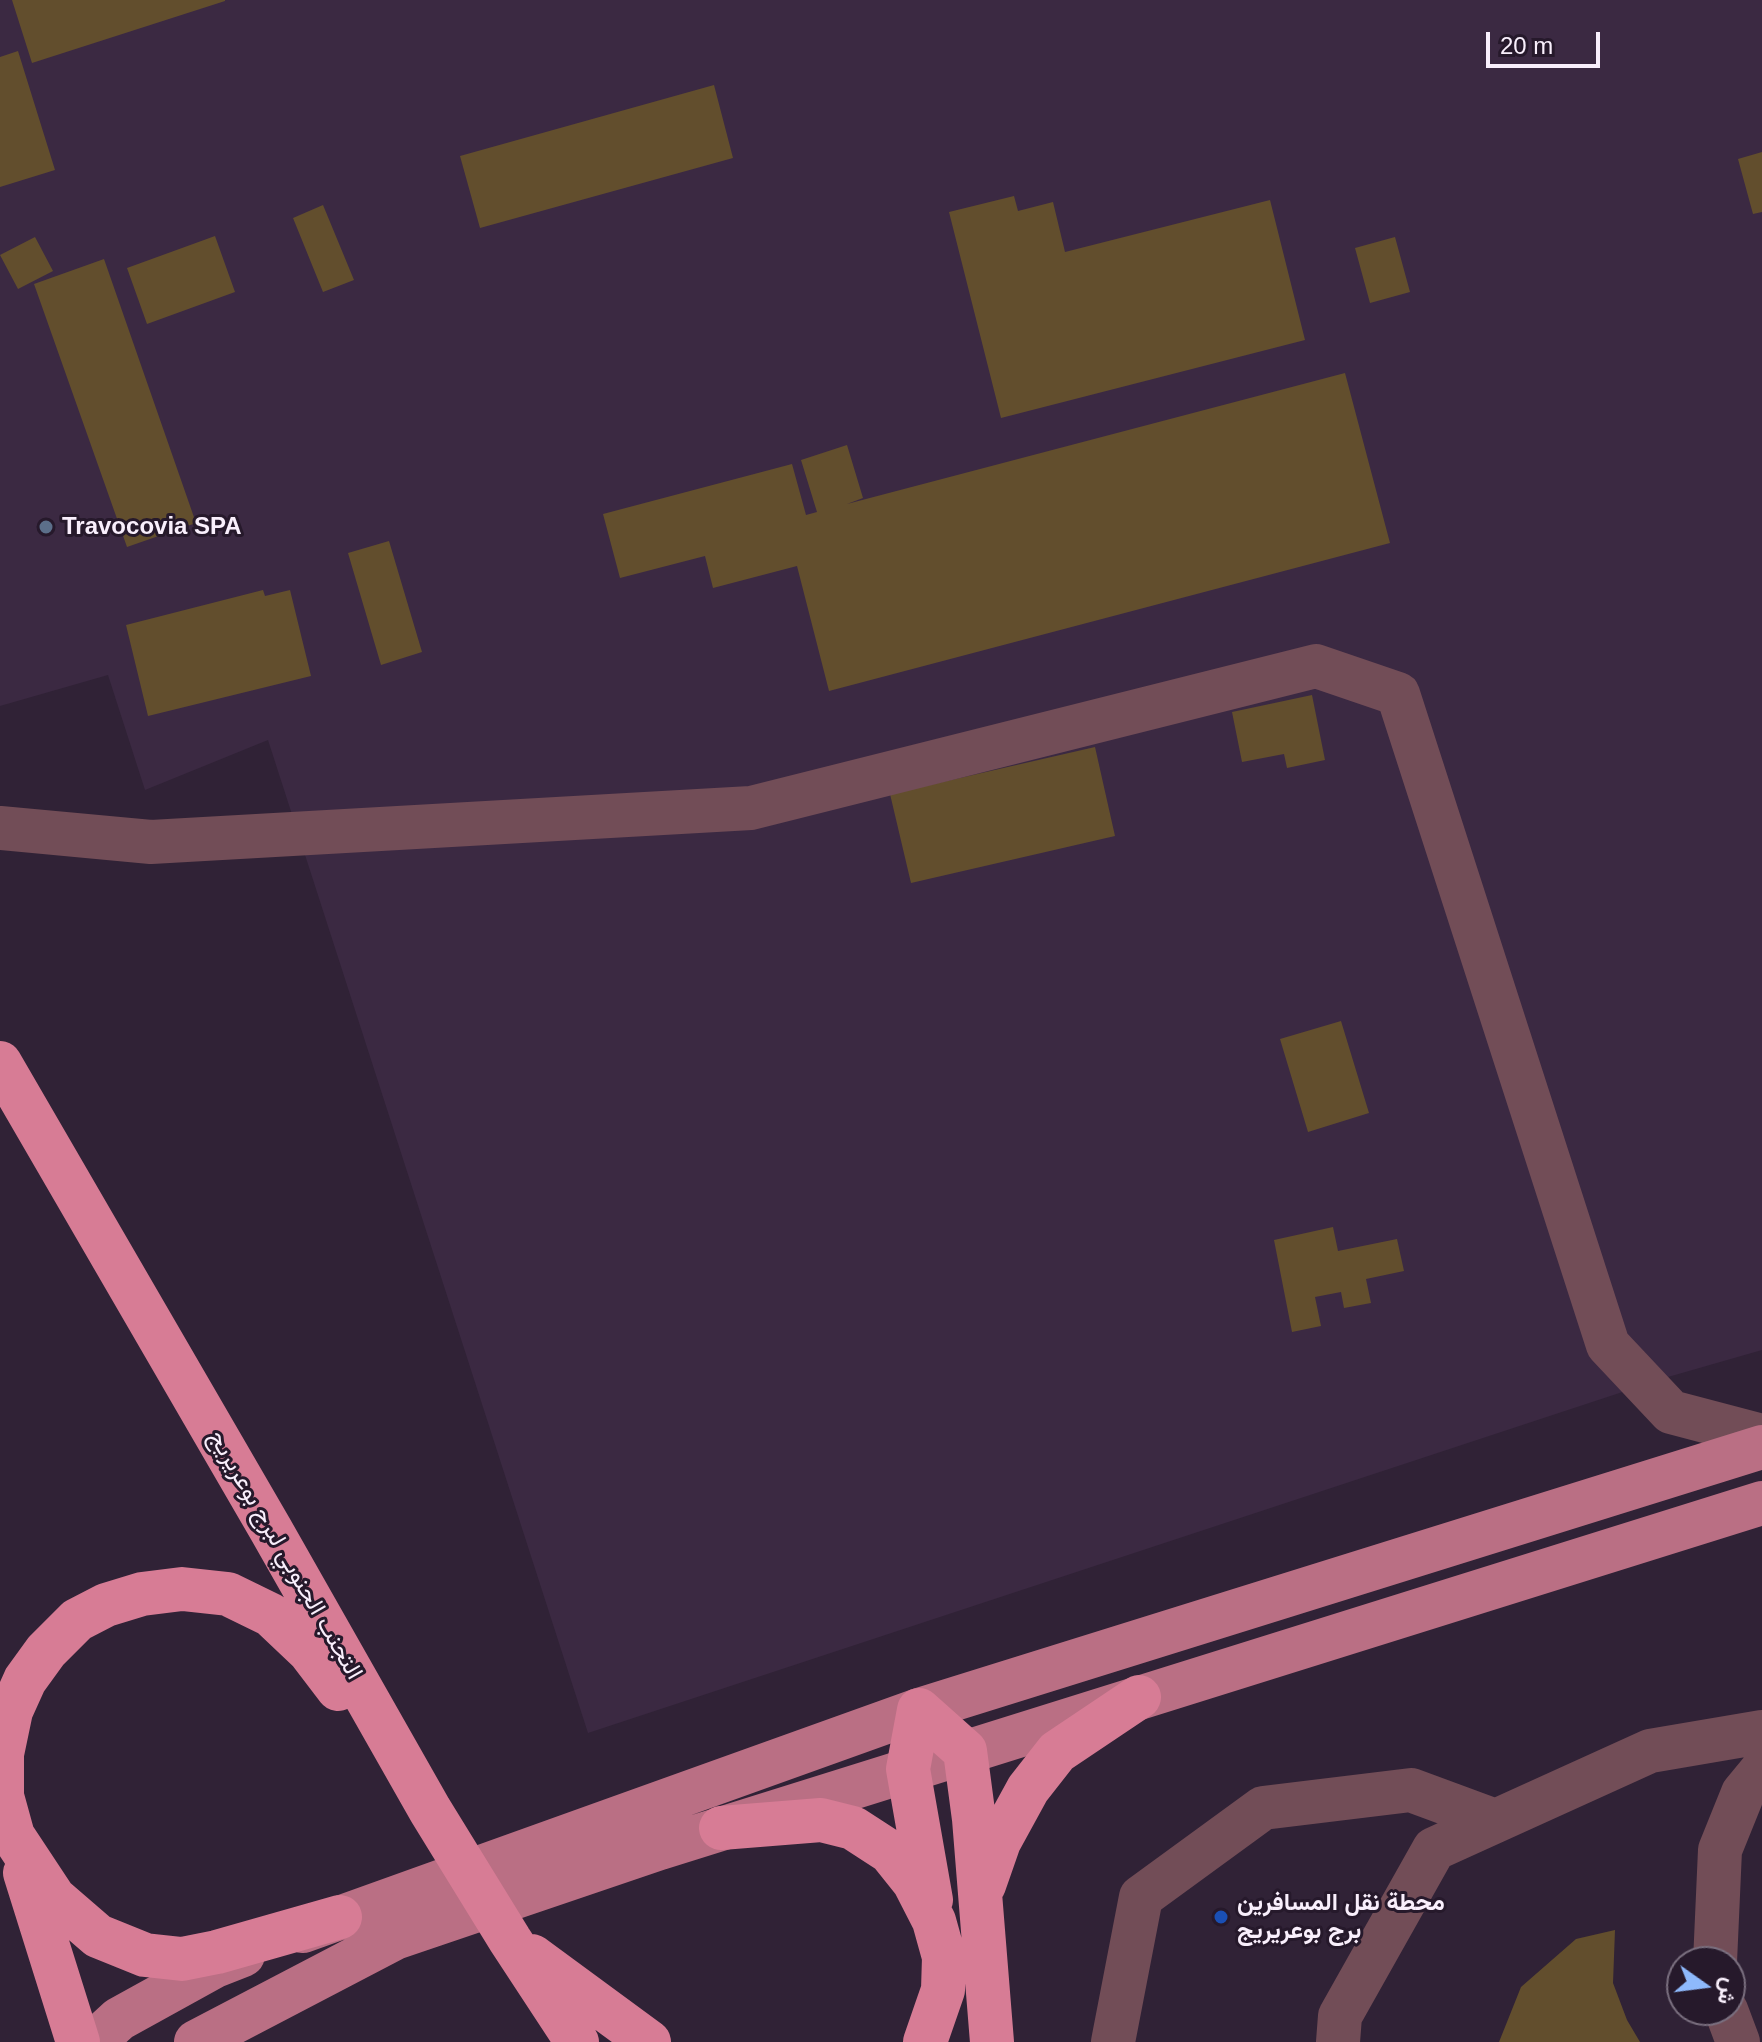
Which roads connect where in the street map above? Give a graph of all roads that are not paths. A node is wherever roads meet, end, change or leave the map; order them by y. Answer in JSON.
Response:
{"nodes":[{"id":1,"x":0,"y":828,"type":"edge"},
{"id":2,"x":0,"y":1063,"type":"edge"},
{"id":3,"x":1762,"y":1436,"type":"edge"},
{"id":4,"x":1762,"y":1447,"type":"edge"},
{"id":5,"x":1762,"y":1503,"type":"edge"},
{"id":6,"x":1139,"y":1697,"type":"junction"},
{"id":7,"x":919,"y":1710,"type":"junction"},
{"id":8,"x":1762,"y":1732,"type":"edge"},
{"id":9,"x":965,"y":1751,"type":"junction"},
{"id":10,"x":908,"y":1769,"type":"junction"},
{"id":11,"x":1762,"y":1770,"type":"edge"},
{"id":12,"x":430,"y":1810,"type":"junction"},
{"id":13,"x":1495,"y":1821,"type":"junction"},
{"id":14,"x":721,"y":1828,"type":"junction"},
{"id":15,"x":13,"y":1836,"type":"junction"},
{"id":16,"x":980,"y":1894,"type":"junction"},
{"id":17,"x":340,"y":1917,"type":"junction"},
{"id":18,"x":934,"y":1921,"type":"junction"},
{"id":19,"x":510,"y":1940,"type":"junction"},
{"id":20,"x":1716,"y":1946,"type":"edge"},
{"id":21,"x":78,"y":2042,"type":"edge"},
{"id":22,"x":94,"y":2042,"type":"edge"},
{"id":23,"x":196,"y":2042,"type":"edge"},
{"id":24,"x":577,"y":2042,"type":"edge"},
{"id":25,"x":649,"y":2042,"type":"edge"},
{"id":26,"x":925,"y":2042,"type":"edge"},
{"id":27,"x":992,"y":2042,"type":"edge"},
{"id":28,"x":1113,"y":2042,"type":"edge"},
{"id":29,"x":1338,"y":2042,"type":"edge"}],
"edges":[{"from":1,"to":3,"type":"lane"},
{"from":2,"to":12,"type":"highway","name":"التجنب الجنوبي لبرج بوعريريج"},
{"from":4,"to":7,"type":"main road"},
{"from":5,"to":6,"type":"main road"},
{"from":6,"to":9,"type":"main road"},
{"from":6,"to":16,"type":"highway"},
{"from":7,"to":9,"type":"highway"},
{"from":7,"to":10,"type":"highway"},
{"from":7,"to":17,"type":"main road"},
{"from":8,"to":13,"type":"lane"},
{"from":9,"to":10,"type":"main road"},
{"from":9,"to":16,"type":"highway"},
{"from":10,"to":14,"type":"main road"},
{"from":10,"to":18,"type":"highway"},
{"from":11,"to":20,"type":"lane"},
{"from":12,"to":15,"type":"highway"},
{"from":12,"to":19,"type":"highway","name":"التجنب الجنوبي لبرج بوعريريج"},
{"from":13,"to":28,"type":"lane"},
{"from":13,"to":29,"type":"lane"},
{"from":14,"to":18,"type":"highway"},
{"from":14,"to":23,"type":"main road"},
{"from":15,"to":17,"type":"highway"},
{"from":15,"to":21,"type":"highway"},
{"from":16,"to":27,"type":"highway"},
{"from":17,"to":22,"type":"main road"},
{"from":18,"to":26,"type":"highway"},
{"from":19,"to":24,"type":"highway","name":"التجنب الجنوبي لبرج بوعريريج"},
{"from":19,"to":25,"type":"highway"}]}
